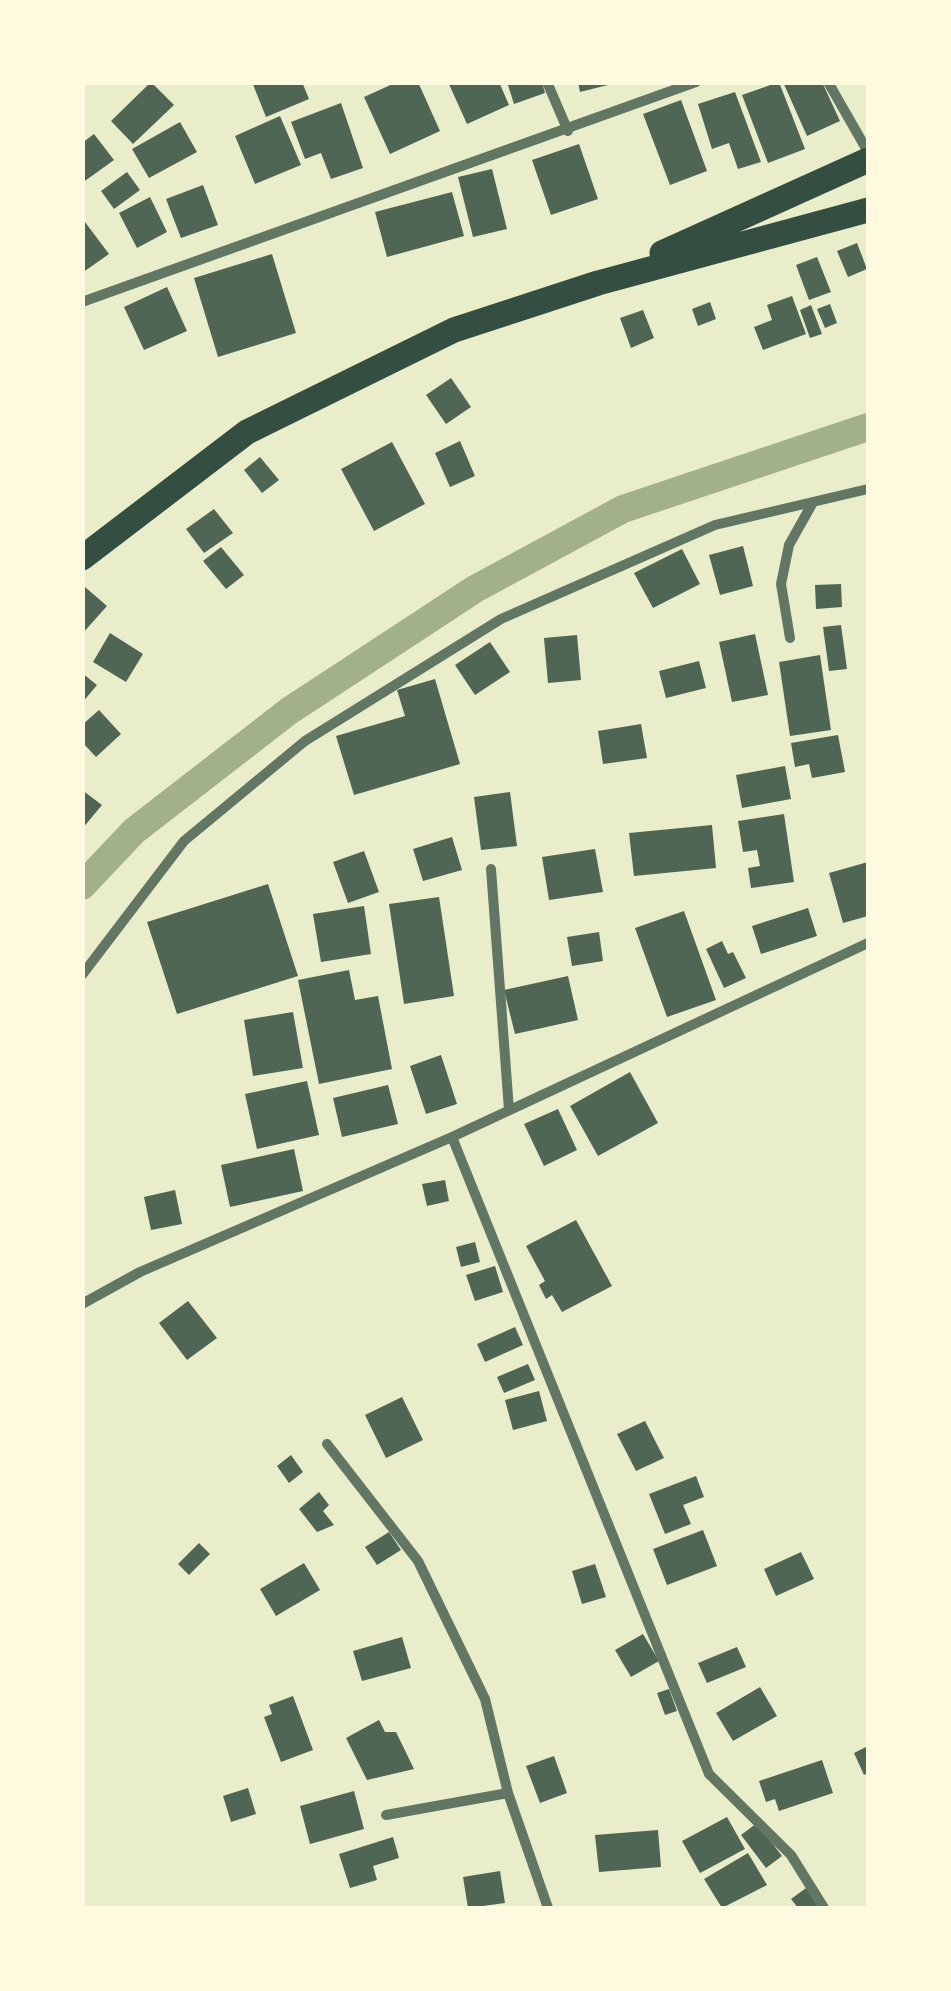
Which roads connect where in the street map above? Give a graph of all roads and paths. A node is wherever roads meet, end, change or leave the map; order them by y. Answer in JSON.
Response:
{"nodes":[{"id":1,"x":547,"y":82,"type":"edge"},
{"id":2,"x":696,"y":82,"type":"edge"},
{"id":3,"x":828,"y":82,"type":"edge"},
{"id":4,"x":568,"y":131,"type":"junction"},
{"id":5,"x":868,"y":152,"type":"edge"},
{"id":6,"x":868,"y":160,"type":"edge"},
{"id":7,"x":868,"y":210,"type":"edge"},
{"id":8,"x":598,"y":282,"type":"junction"},
{"id":9,"x":82,"y":302,"type":"edge"},
{"id":10,"x":868,"y":489,"type":"edge"},
{"id":11,"x":812,"y":504,"type":"junction"},
{"id":12,"x":82,"y":558,"type":"edge"},
{"id":13,"x":790,"y":638,"type":"dead end"},
{"id":14,"x":491,"y":868,"type":"dead end"},
{"id":15,"x":868,"y":943,"type":"edge"},
{"id":16,"x":82,"y":975,"type":"edge"},
{"id":17,"x":509,"y":1110,"type":"junction"},
{"id":18,"x":452,"y":1137,"type":"junction"},
{"id":19,"x":82,"y":1304,"type":"edge"},
{"id":20,"x":326,"y":1444,"type":"dead end"},
{"id":21,"x":508,"y":1793,"type":"junction"},
{"id":22,"x":386,"y":1815,"type":"dead end"},
{"id":23,"x":548,"y":1908,"type":"edge"},
{"id":24,"x":824,"y":1908,"type":"edge"}],
"edges":[{"from":1,"to":4,"type":"street"},
{"from":2,"to":4,"type":"street"},
{"from":3,"to":5,"type":"street"},
{"from":4,"to":9,"type":"street"},
{"from":6,"to":8,"type":"main road"},
{"from":7,"to":8,"type":"main road"},
{"from":8,"to":12,"type":"main road"},
{"from":10,"to":11,"type":"street"},
{"from":11,"to":13,"type":"street"},
{"from":11,"to":16,"type":"street"},
{"from":14,"to":17,"type":"street"},
{"from":15,"to":17,"type":"street"},
{"from":17,"to":18,"type":"street"},
{"from":18,"to":19,"type":"street"},
{"from":18,"to":24,"type":"street"},
{"from":20,"to":21,"type":"street"},
{"from":21,"to":22,"type":"street"},
{"from":21,"to":23,"type":"street"}]}
